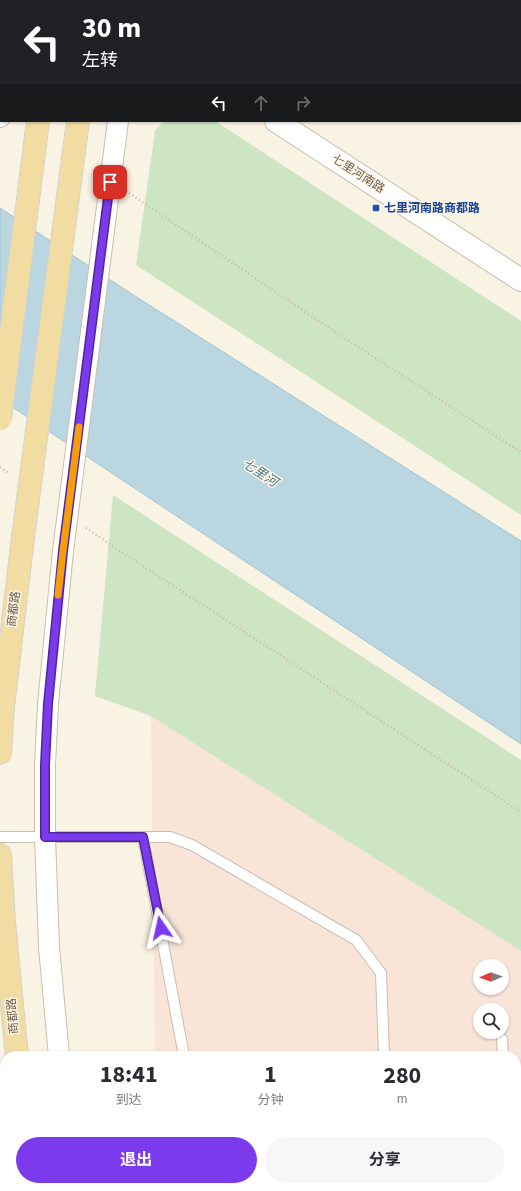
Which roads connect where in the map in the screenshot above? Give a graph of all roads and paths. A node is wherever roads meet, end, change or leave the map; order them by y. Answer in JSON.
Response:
{"nodes":[{"id":1,"x":38,"y":122,"type":"edge"},
{"id":2,"x":78,"y":122,"type":"edge"},
{"id":3,"x":118,"y":122,"type":"edge"},
{"id":4,"x":278,"y":122,"type":"edge"},
{"id":5,"x":126,"y":191,"type":"dead end"},
{"id":6,"x":521,"y":280,"type":"edge"},
{"id":7,"x":0,"y":419,"type":"edge"},
{"id":8,"x":521,"y":452,"type":"edge"},
{"id":9,"x":0,"y":467,"type":"edge"},
{"id":10,"x":13,"y":476,"type":"dead end"},
{"id":11,"x":85,"y":526,"type":"dead end"},
{"id":12,"x":0,"y":753,"type":"edge"},
{"id":13,"x":521,"y":812,"type":"edge"},
{"id":14,"x":0,"y":837,"type":"edge"},
{"id":15,"x":45,"y":837,"type":"junction"},
{"id":16,"x":143,"y":837,"type":"junction"},
{"id":17,"x":0,"y":855,"type":"edge"},
{"id":18,"x":502,"y":1039,"type":"dead end"},
{"id":19,"x":17,"y":1051,"type":"edge"},
{"id":20,"x":58,"y":1051,"type":"edge"},
{"id":21,"x":183,"y":1051,"type":"edge"},
{"id":22,"x":384,"y":1051,"type":"edge"},
{"id":23,"x":503,"y":1051,"type":"edge"}],
"edges":[{"from":1,"to":7,"type":"main road","bridge":true},
{"from":2,"to":12,"type":"main road","name":"商都路","bridge":true},
{"from":3,"to":15,"type":"street","bridge":true},
{"from":4,"to":6,"type":"street","name":"七里河南路"},
{"from":5,"to":8,"type":"path"},
{"from":9,"to":10,"type":"path"},
{"from":11,"to":13,"type":"path"},
{"from":14,"to":15,"type":"lane"},
{"from":15,"to":16,"type":"lane"},
{"from":15,"to":20,"type":"street"},
{"from":16,"to":21,"type":"lane"},
{"from":16,"to":22,"type":"lane"},
{"from":17,"to":19,"type":"main road","name":"商都路"},
{"from":18,"to":23,"type":"lane"}]}
